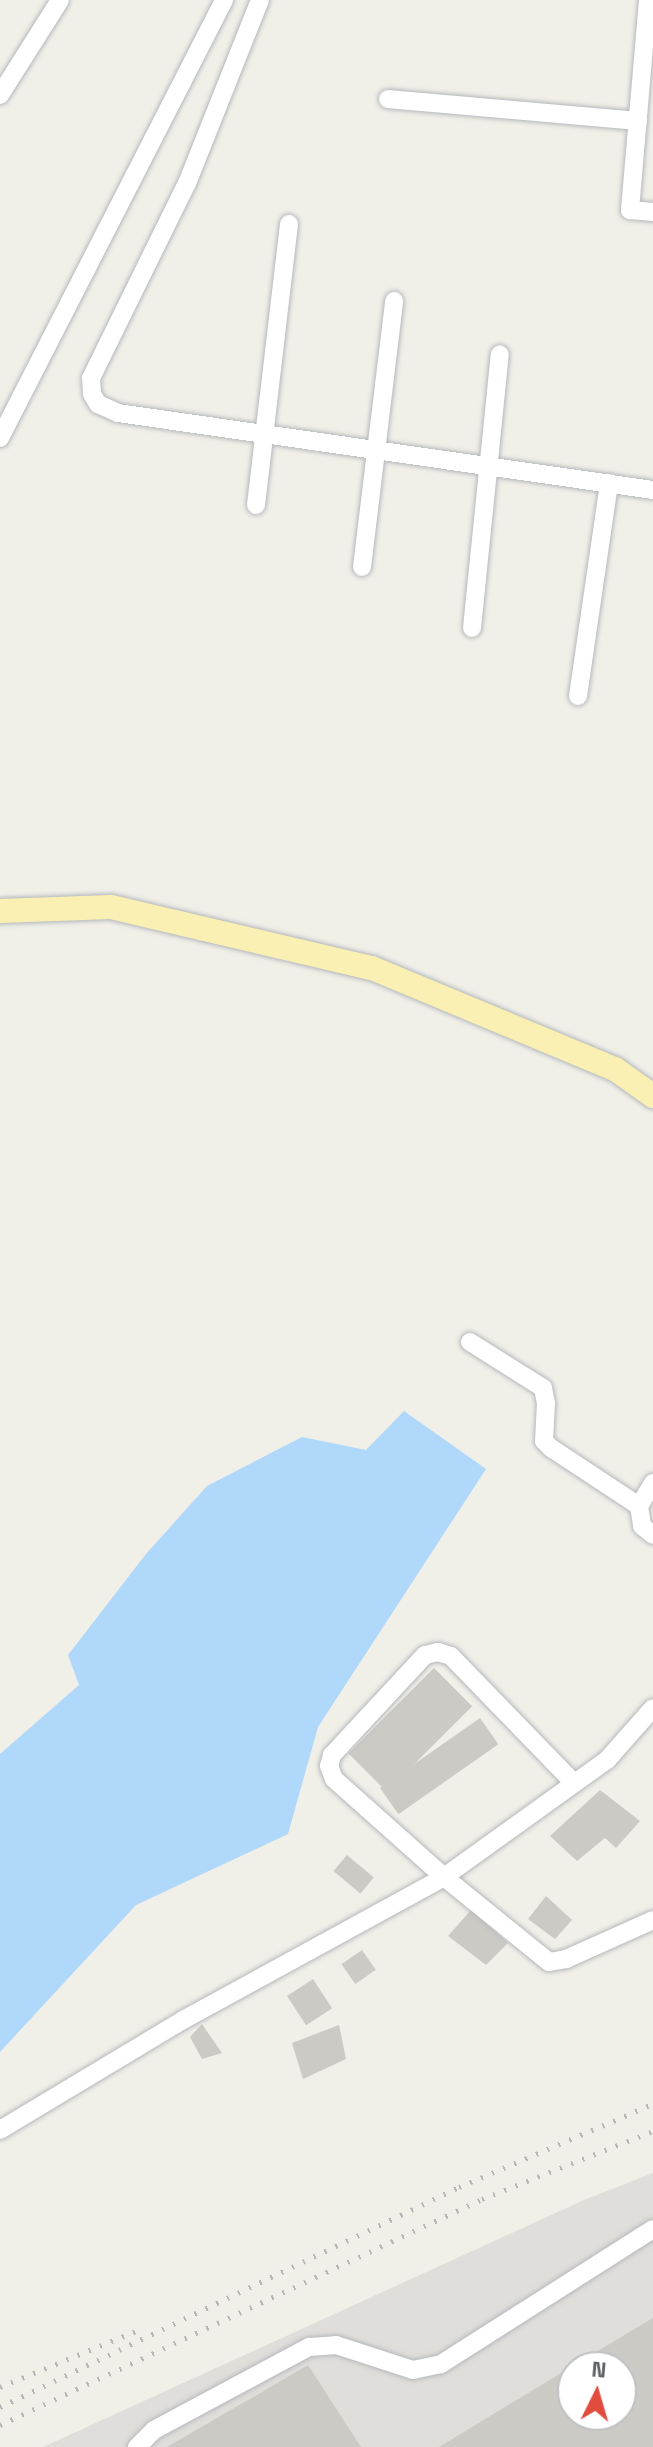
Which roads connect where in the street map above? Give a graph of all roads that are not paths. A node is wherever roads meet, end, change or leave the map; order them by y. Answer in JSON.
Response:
{"nodes":[{"id":1,"x":60,"y":0,"type":"edge"},
{"id":2,"x":224,"y":0,"type":"edge"},
{"id":3,"x":260,"y":0,"type":"edge"},
{"id":4,"x":648,"y":0,"type":"edge"},
{"id":5,"x":0,"y":95,"type":"edge"},
{"id":6,"x":388,"y":99,"type":"dead end"},
{"id":7,"x":638,"y":121,"type":"junction"},
{"id":8,"x":653,"y":212,"type":"edge"},
{"id":9,"x":289,"y":224,"type":"dead end"},
{"id":10,"x":394,"y":301,"type":"dead end"},
{"id":11,"x":500,"y":354,"type":"dead end"},
{"id":12,"x":265,"y":433,"type":"junction"},
{"id":13,"x":0,"y":438,"type":"edge"},
{"id":14,"x":376,"y":450,"type":"junction"},
{"id":15,"x":488,"y":466,"type":"junction"},
{"id":16,"x":609,"y":483,"type":"junction"},
{"id":17,"x":653,"y":490,"type":"edge"},
{"id":18,"x":256,"y":505,"type":"dead end"},
{"id":19,"x":362,"y":567,"type":"dead end"},
{"id":20,"x":472,"y":628,"type":"dead end"},
{"id":21,"x":578,"y":696,"type":"dead end"},
{"id":22,"x":0,"y":911,"type":"edge"},
{"id":23,"x":653,"y":1096,"type":"edge"},
{"id":24,"x":470,"y":1342,"type":"dead end"},
{"id":25,"x":653,"y":1483,"type":"edge"},
{"id":26,"x":639,"y":1506,"type":"junction"},
{"id":27,"x":653,"y":1535,"type":"edge"},
{"id":28,"x":653,"y":1708,"type":"edge"},
{"id":29,"x":574,"y":1783,"type":"junction"},
{"id":30,"x":444,"y":1877,"type":"junction"},
{"id":31,"x":653,"y":1920,"type":"edge"},
{"id":32,"x":0,"y":2130,"type":"edge"},
{"id":33,"x":653,"y":2229,"type":"edge"},
{"id":34,"x":137,"y":2447,"type":"edge"}],
"edges":[{"from":1,"to":5,"type":"street"},
{"from":2,"to":13,"type":"street"},
{"from":3,"to":12,"type":"street"},
{"from":4,"to":7,"type":"street"},
{"from":6,"to":7,"type":"street"},
{"from":7,"to":8,"type":"street"},
{"from":9,"to":12,"type":"street"},
{"from":10,"to":14,"type":"street"},
{"from":11,"to":15,"type":"street"},
{"from":12,"to":14,"type":"street"},
{"from":12,"to":18,"type":"street"},
{"from":14,"to":15,"type":"street"},
{"from":14,"to":19,"type":"street"},
{"from":15,"to":16,"type":"street"},
{"from":15,"to":20,"type":"street"},
{"from":16,"to":17,"type":"street"},
{"from":16,"to":21,"type":"street"},
{"from":22,"to":23,"type":"main road"},
{"from":24,"to":26,"type":"street"},
{"from":25,"to":26,"type":"street"},
{"from":26,"to":27,"type":"street"},
{"from":28,"to":29,"type":"street"},
{"from":29,"to":30,"type":"street"},
{"from":29,"to":30,"type":"street"},
{"from":30,"to":31,"type":"street"},
{"from":30,"to":32,"type":"street"},
{"from":33,"to":34,"type":"street"}]}
